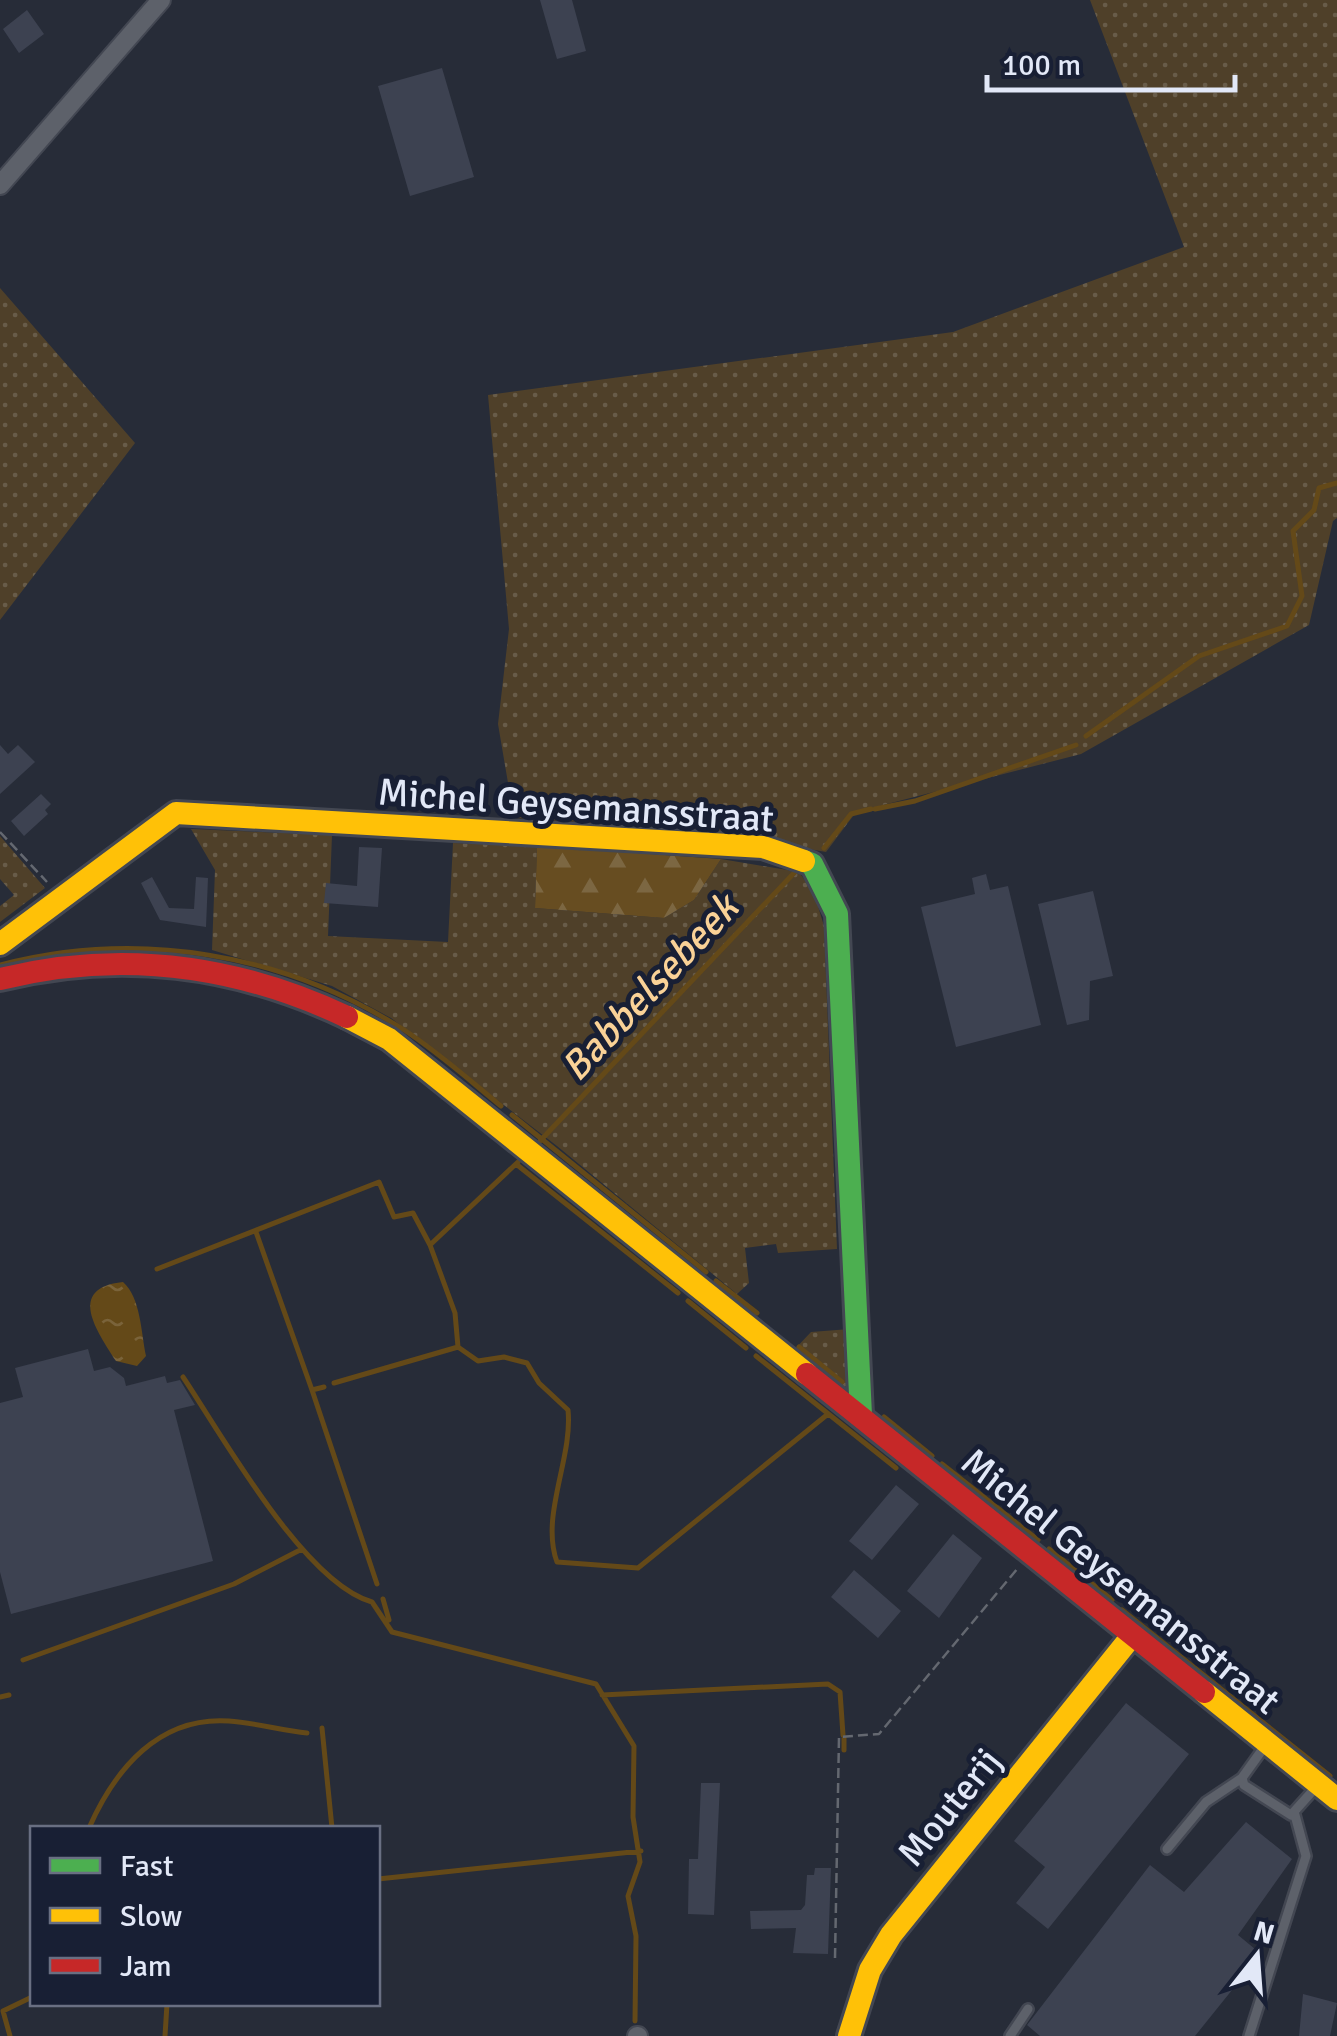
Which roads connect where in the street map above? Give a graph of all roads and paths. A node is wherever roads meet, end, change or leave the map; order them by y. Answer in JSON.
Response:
{"nodes":[{"id":1,"x":160,"y":0,"type":"edge"},
{"id":2,"x":0,"y":184,"type":"edge"},
{"id":3,"x":0,"y":832,"type":"edge"},
{"id":4,"x":62,"y":898,"type":"junction"},
{"id":5,"x":0,"y":944,"type":"edge"},
{"id":6,"x":0,"y":979,"type":"edge"},
{"id":7,"x":862,"y":1415,"type":"junction"},
{"id":8,"x":1030,"y":1554,"type":"junction"},
{"id":9,"x":1130,"y":1637,"type":"junction"},
{"id":10,"x":1267,"y":1744,"type":"junction"},
{"id":11,"x":1242,"y":1778,"type":"junction"},
{"id":12,"x":1318,"y":1784,"type":"junction"},
{"id":13,"x":1337,"y":1799,"type":"edge"},
{"id":14,"x":1295,"y":1815,"type":"junction"},
{"id":15,"x":1167,"y":1849,"type":"dead end"},
{"id":16,"x":834,"y":1958,"type":"dead end"},
{"id":17,"x":1028,"y":2009,"type":"dead end"},
{"id":18,"x":849,"y":2036,"type":"edge"},
{"id":19,"x":1010,"y":2036,"type":"edge"},
{"id":20,"x":1249,"y":2036,"type":"edge"}],
"edges":[{"from":1,"to":2,"type":"street"},
{"from":3,"to":4,"type":"path"},
{"from":4,"to":5,"type":"street","name":"Michel Geysemansstraat"},
{"from":4,"to":7,"type":"street","name":"Michel Geysemansstraat"},
{"from":6,"to":7,"type":"street","name":"Michel Geysemansstraat"},
{"from":7,"to":8,"type":"street","name":"Michel Geysemansstraat"},
{"from":8,"to":9,"type":"street","name":"Michel Geysemansstraat"},
{"from":8,"to":16,"type":"path"},
{"from":9,"to":10,"type":"street","name":"Michel Geysemansstraat"},
{"from":9,"to":18,"type":"street","name":"Mouterij"},
{"from":10,"to":11,"type":"lane"},
{"from":10,"to":12,"type":"street","name":"Michel Geysemansstraat"},
{"from":11,"to":14,"type":"lane"},
{"from":11,"to":15,"type":"lane"},
{"from":12,"to":13,"type":"street","name":"Michel Geysemansstraat"},
{"from":12,"to":14,"type":"lane"},
{"from":14,"to":20,"type":"lane"},
{"from":17,"to":19,"type":"lane"}]}
